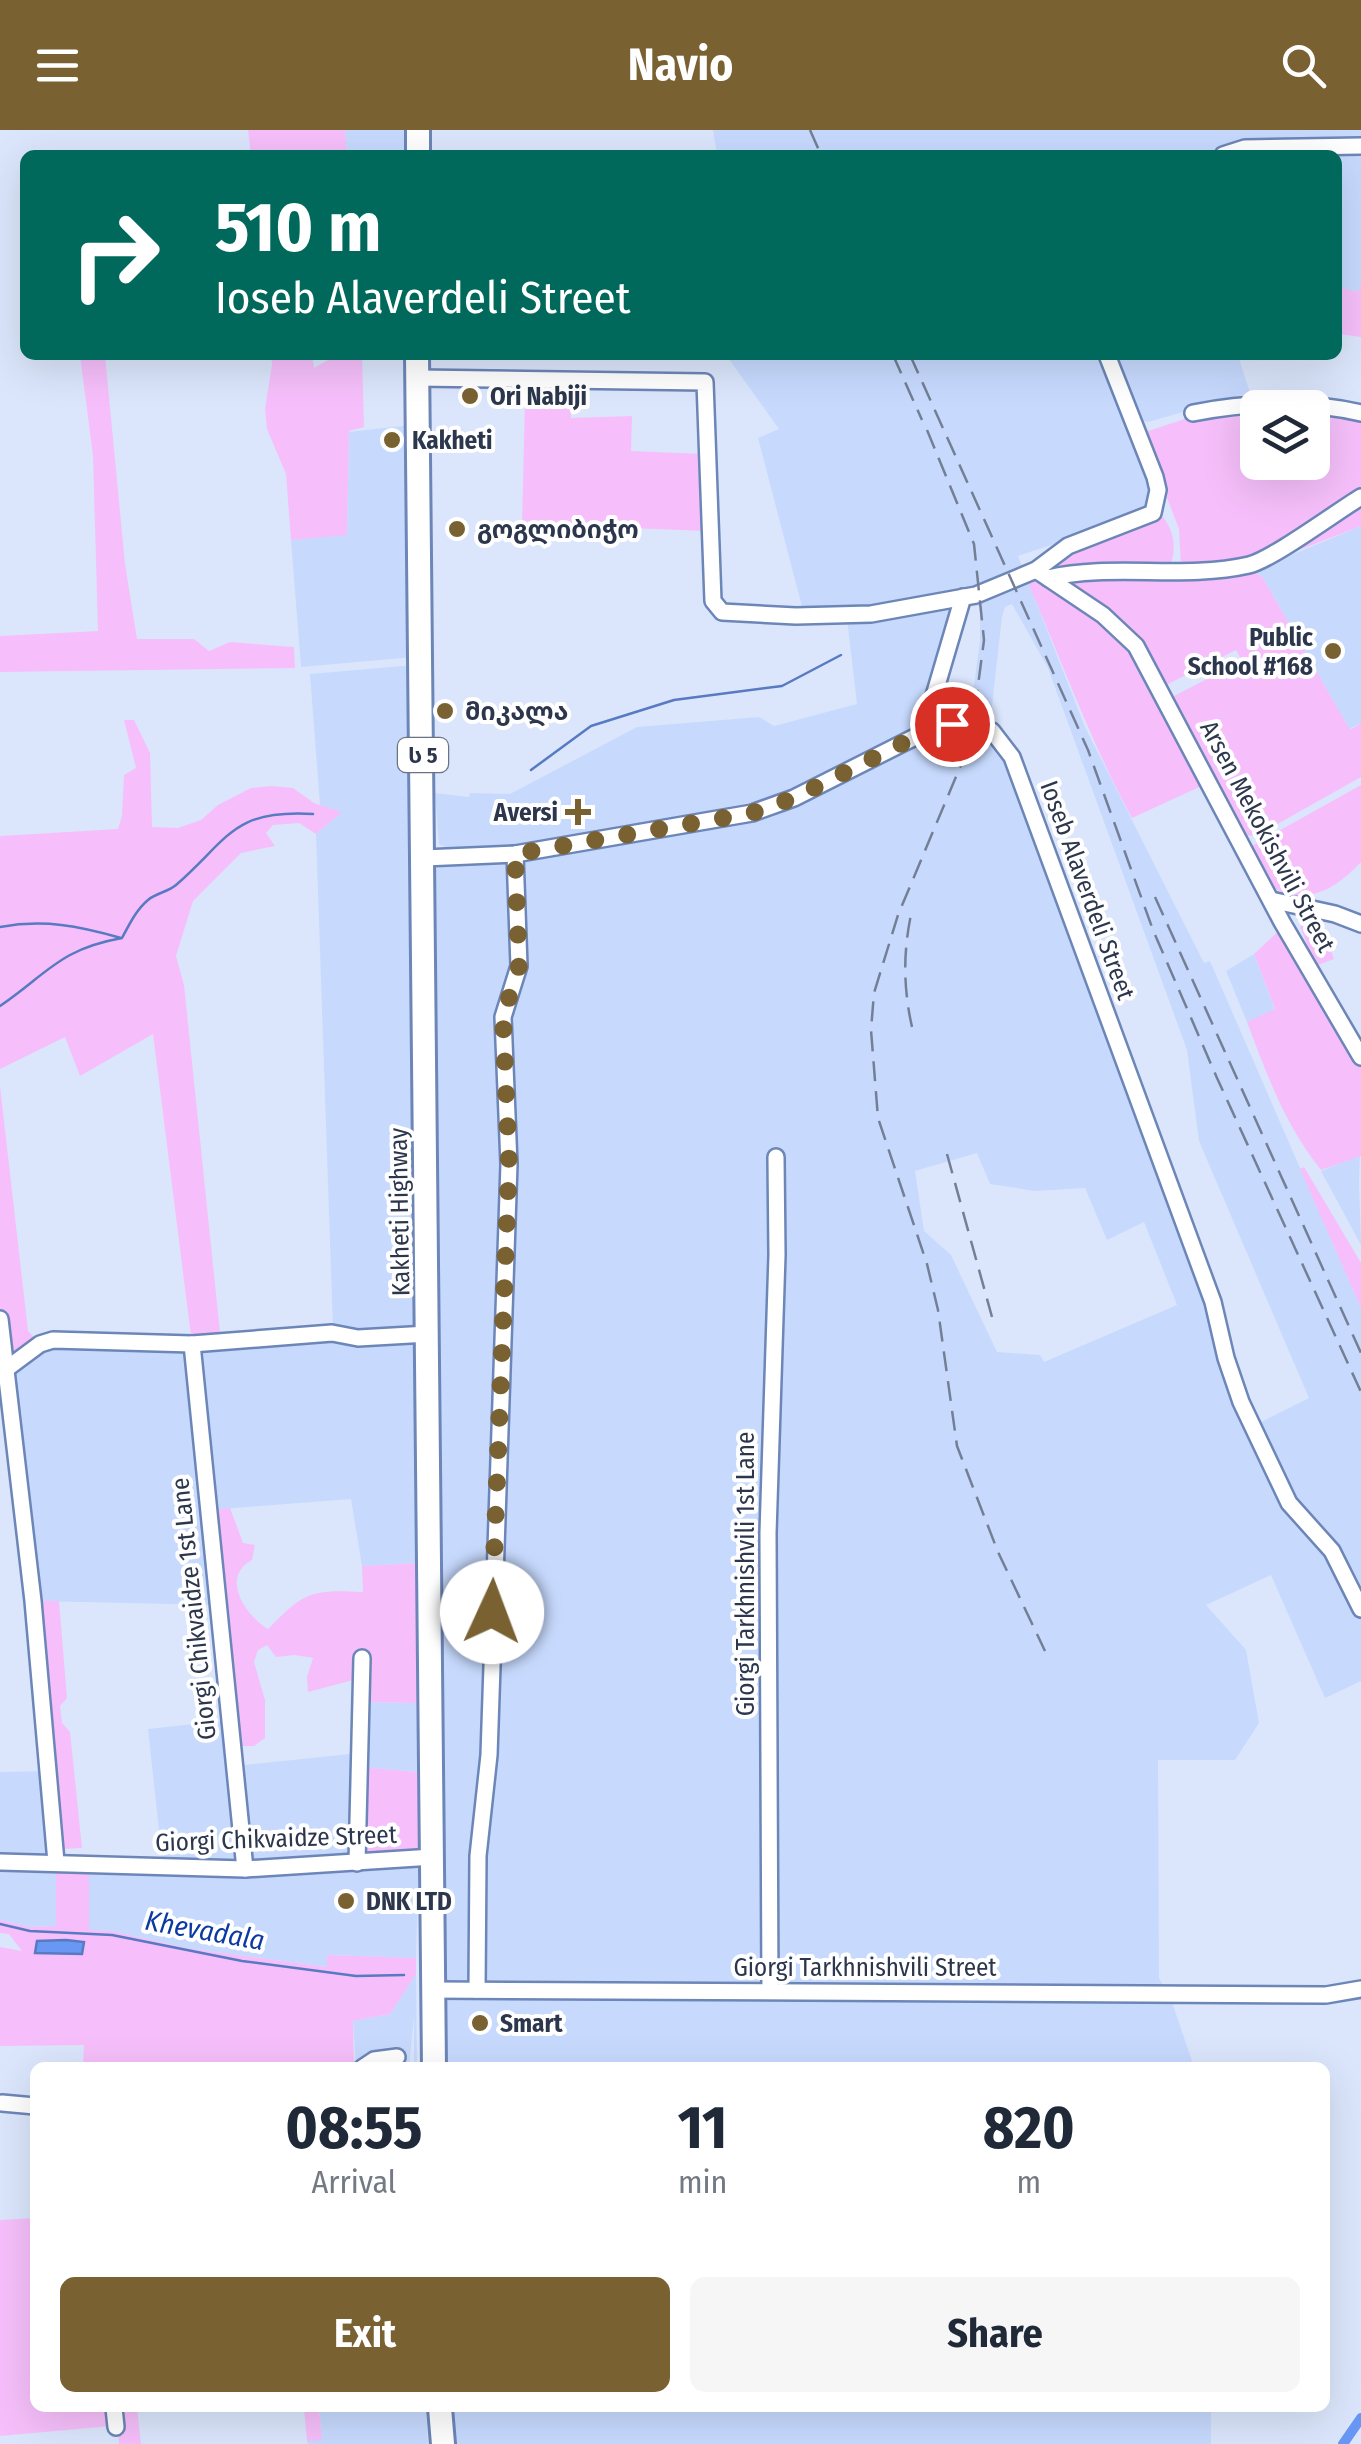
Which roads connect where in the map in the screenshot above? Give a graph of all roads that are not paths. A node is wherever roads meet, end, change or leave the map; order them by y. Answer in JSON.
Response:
{"nodes":[{"id":1,"x":1361,"y":146,"type":"edge"},
{"id":2,"x":1239,"y":150,"type":"edge"},
{"id":3,"x":1109,"y":360,"type":"edge"},
{"id":4,"x":417,"y":367,"type":"edge"},
{"id":5,"x":1193,"y":413,"type":"dead end"},
{"id":6,"x":1361,"y":413,"type":"edge"},
{"id":7,"x":1361,"y":496,"type":"edge"},
{"id":8,"x":1042,"y":574,"type":"junction"},
{"id":9,"x":963,"y":597,"type":"junction"},
{"id":10,"x":923,"y":733,"type":"junction"},
{"id":11,"x":515,"y":854,"type":"junction"},
{"id":12,"x":424,"y":858,"type":"junction"},
{"id":13,"x":1271,"y":900,"type":"junction"},
{"id":14,"x":1361,"y":924,"type":"edge"},
{"id":15,"x":1361,"y":1057,"type":"edge"},
{"id":16,"x":776,"y":1157,"type":"dead end"},
{"id":17,"x":0,"y":1319,"type":"edge"},
{"id":18,"x":428,"y":1334,"type":"junction"},
{"id":19,"x":192,"y":1344,"type":"junction"},
{"id":20,"x":5,"y":1370,"type":"junction"},
{"id":21,"x":1361,"y":1609,"type":"edge"},
{"id":22,"x":362,"y":1658,"type":"dead end"},
{"id":23,"x":433,"y":1858,"type":"junction"},
{"id":24,"x":0,"y":1862,"type":"edge"},
{"id":25,"x":56,"y":1862,"type":"junction"},
{"id":26,"x":357,"y":1863,"type":"junction"},
{"id":27,"x":245,"y":1869,"type":"junction"},
{"id":28,"x":1361,"y":1989,"type":"edge"},
{"id":29,"x":434,"y":1990,"type":"junction"},
{"id":30,"x":478,"y":1990,"type":"junction"},
{"id":31,"x":770,"y":1991,"type":"junction"},
{"id":32,"x":397,"y":2057,"type":"dead end"},
{"id":33,"x":371,"y":2062,"type":"edge"},
{"id":34,"x":434,"y":2062,"type":"edge"},
{"id":35,"x":2,"y":2103,"type":"edge"},
{"id":36,"x":30,"y":2106,"type":"edge"},
{"id":37,"x":114,"y":2412,"type":"edge"},
{"id":38,"x":440,"y":2412,"type":"edge"},
{"id":39,"x":116,"y":2427,"type":"dead end"},
{"id":40,"x":443,"y":2444,"type":"edge"}],
"edges":[{"from":1,"to":2,"type":"street"},
{"from":3,"to":8,"type":"street"},
{"from":4,"to":9,"type":"street"},
{"from":4,"to":12,"type":"highway","name":"Kakheti Highway","number":"ს 5"},
{"from":5,"to":6,"type":"street"},
{"from":7,"to":8,"type":"street"},
{"from":8,"to":9,"type":"street"},
{"from":8,"to":13,"type":"street","name":"Arsen Mekokishvili Street"},
{"from":9,"to":10,"type":"street"},
{"from":10,"to":11,"type":"street","name":"Ioseb Alaverdeli Street"},
{"from":10,"to":21,"type":"street","name":"Ioseb Alaverdeli Street"},
{"from":11,"to":12,"type":"street","name":"Ioseb Alaverdeli Street"},
{"from":11,"to":30,"type":"street"},
{"from":12,"to":18,"type":"highway","name":"Kakheti Highway","number":"ს 5"},
{"from":13,"to":14,"type":"street"},
{"from":13,"to":15,"type":"street","name":"Arsen Mekokishvili Street"},
{"from":16,"to":31,"type":"street","name":"Giorgi Tarkhnishvili 1st Lane"},
{"from":17,"to":20,"type":"street"},
{"from":18,"to":19,"type":"street"},
{"from":18,"to":23,"type":"highway","name":"Kakheti Highway","number":"ს 5"},
{"from":19,"to":20,"type":"street"},
{"from":19,"to":27,"type":"street","name":"Giorgi Chikvaidze 1st Lane"},
{"from":20,"to":25,"type":"street"},
{"from":22,"to":26,"type":"street"},
{"from":23,"to":26,"type":"street","name":"Giorgi Chikvaidze Street"},
{"from":23,"to":29,"type":"highway","name":"Kakheti Highway","number":"ს 5"},
{"from":24,"to":25,"type":"street","name":"Giorgi Chikvaidze Street"},
{"from":25,"to":27,"type":"street","name":"Giorgi Chikvaidze Street"},
{"from":26,"to":27,"type":"street","name":"Giorgi Chikvaidze Street"},
{"from":28,"to":31,"type":"street","name":"Giorgi Tarkhnishvili Street"},
{"from":29,"to":30,"type":"street","name":"Giorgi Tarkhnishvili Street"},
{"from":29,"to":34,"type":"highway","name":"Kakheti Highway","number":"ს 5"},
{"from":30,"to":31,"type":"street","name":"Giorgi Tarkhnishvili Street"},
{"from":32,"to":33,"type":"street"},
{"from":35,"to":36,"type":"street"},
{"from":37,"to":39,"type":"street"},
{"from":38,"to":40,"type":"highway"}]}
